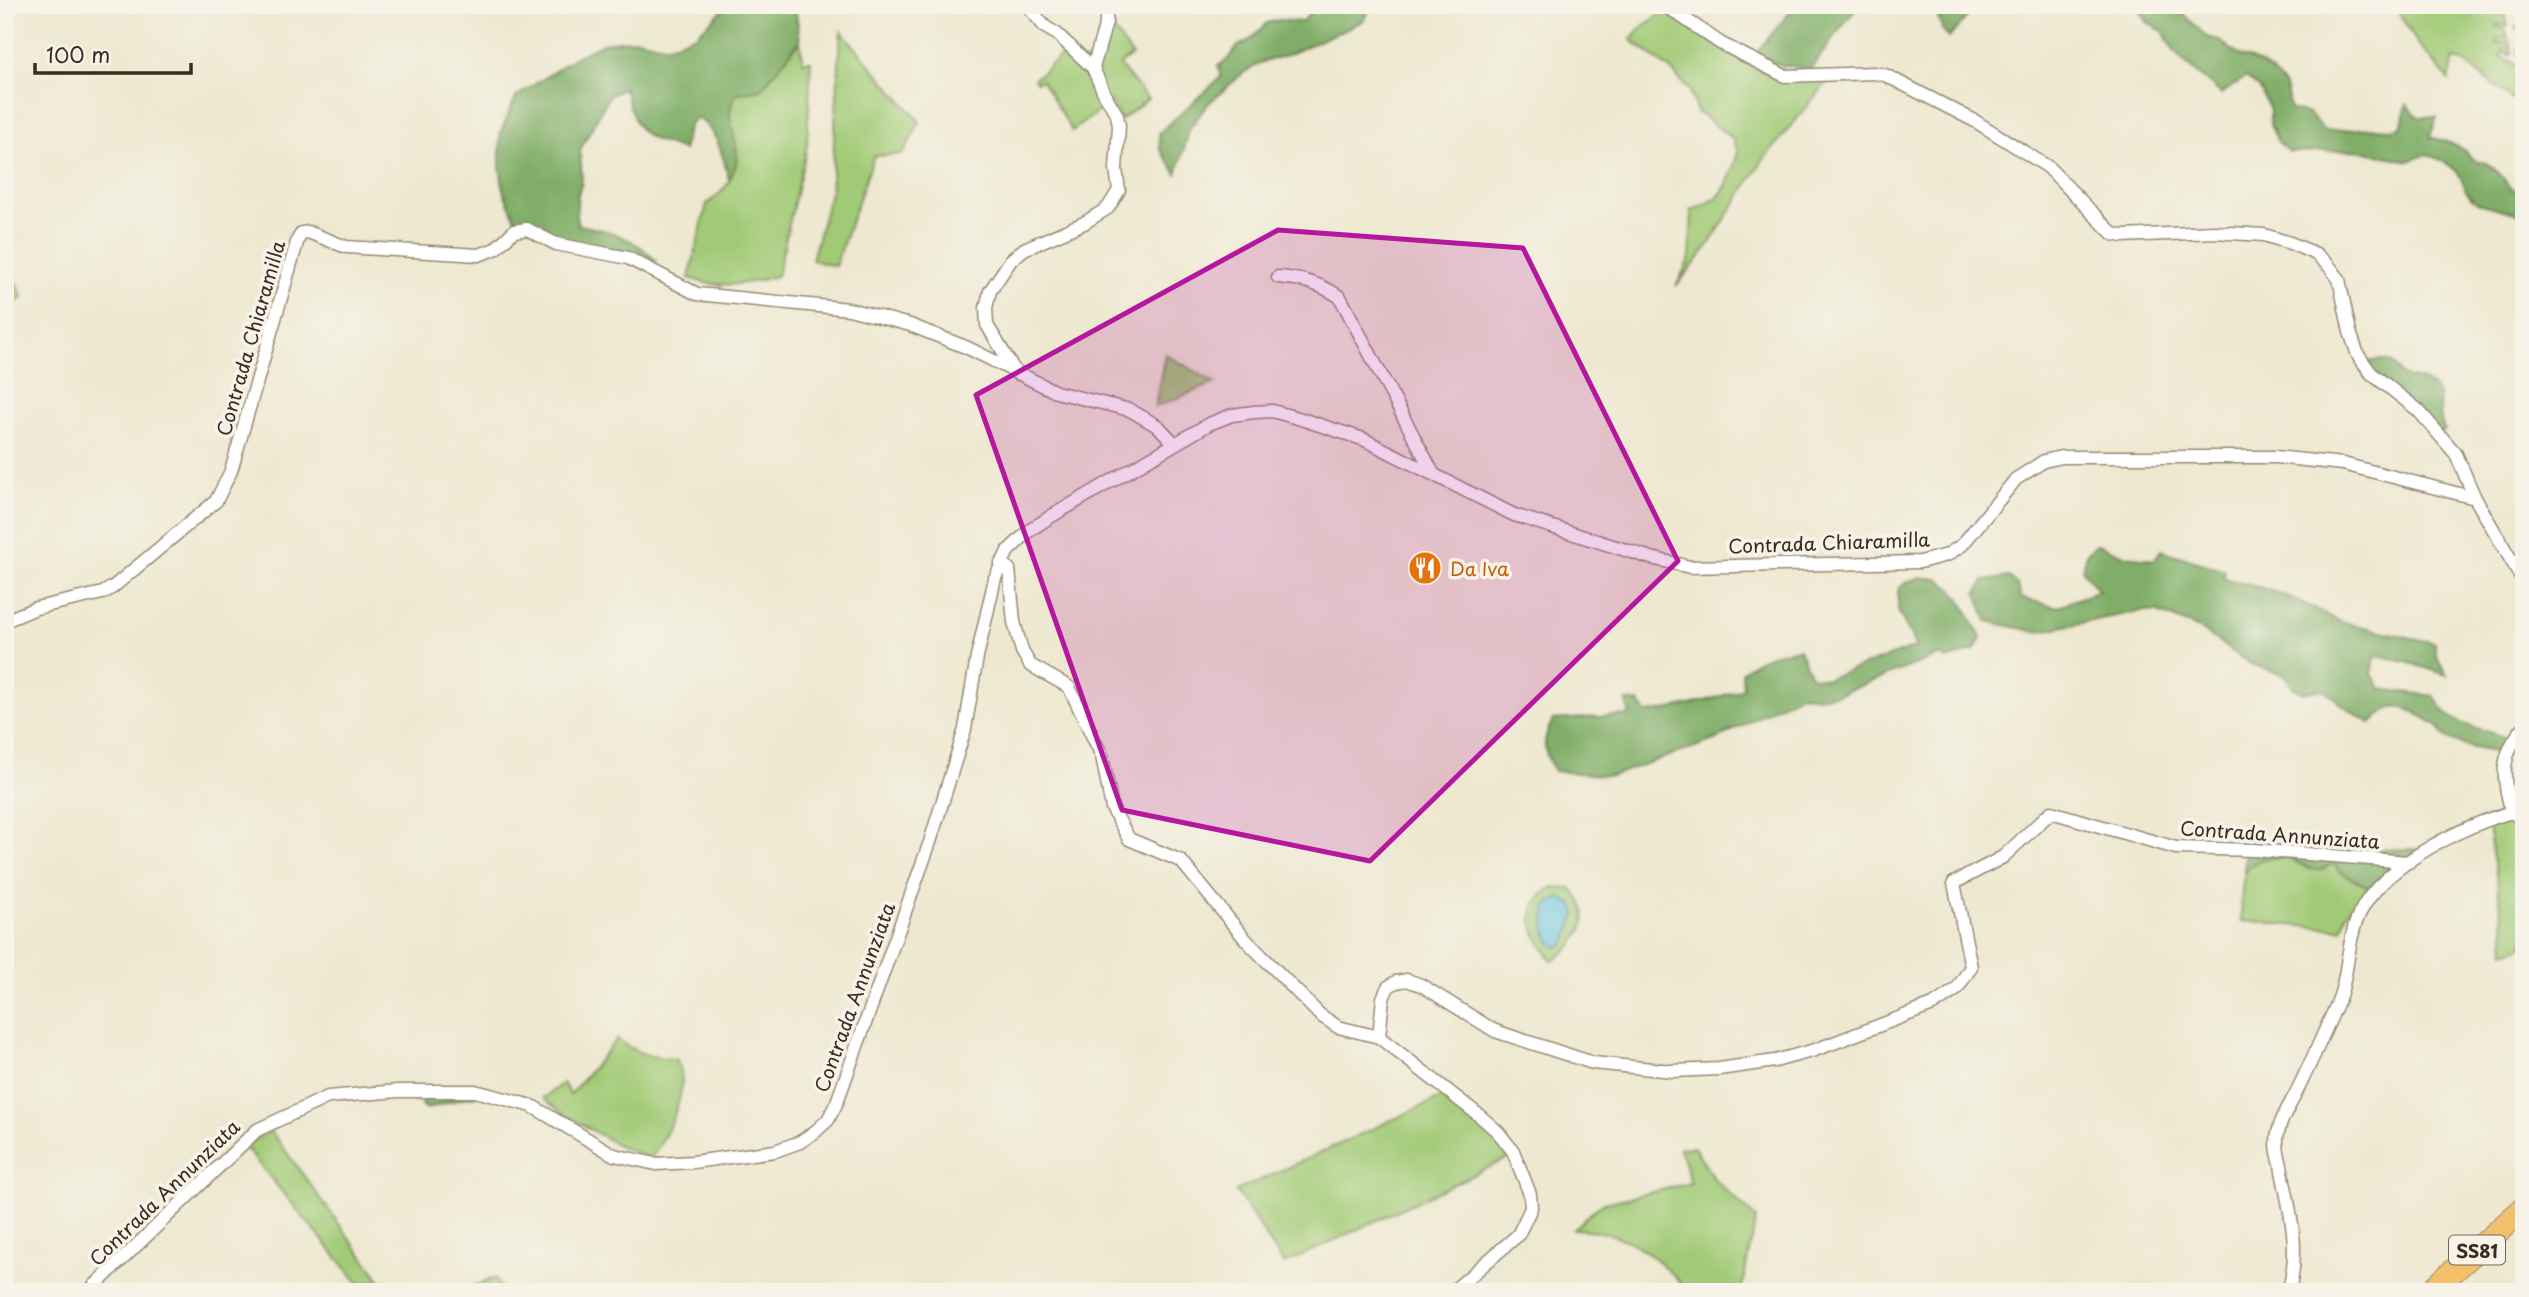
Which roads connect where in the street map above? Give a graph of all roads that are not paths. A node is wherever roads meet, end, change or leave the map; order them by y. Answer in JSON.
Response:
{"nodes":[{"id":1,"x":1027,"y":5,"type":"edge"},
{"id":2,"x":1106,"y":5,"type":"edge"},
{"id":3,"x":1665,"y":5,"type":"edge"},
{"id":4,"x":1093,"y":68,"type":"junction"},
{"id":5,"x":1278,"y":277,"type":"dead end"},
{"id":6,"x":1016,"y":373,"type":"junction"},
{"id":7,"x":1174,"y":443,"type":"junction"},
{"id":8,"x":1433,"y":473,"type":"junction"},
{"id":9,"x":2475,"y":498,"type":"junction"},
{"id":10,"x":1005,"y":557,"type":"junction"},
{"id":11,"x":2524,"y":582,"type":"edge"},
{"id":12,"x":5,"y":621,"type":"edge"},
{"id":13,"x":2524,"y":727,"type":"edge"},
{"id":14,"x":2512,"y":812,"type":"junction"},
{"id":15,"x":2524,"y":821,"type":"edge"},
{"id":16,"x":2409,"y":862,"type":"junction"},
{"id":17,"x":1379,"y":1037,"type":"junction"},
{"id":18,"x":2524,"y":1208,"type":"edge"},
{"id":19,"x":88,"y":1292,"type":"edge"},
{"id":20,"x":1452,"y":1292,"type":"edge"},
{"id":21,"x":2288,"y":1292,"type":"edge"},
{"id":22,"x":2430,"y":1292,"type":"edge"}],
"edges":[{"from":1,"to":4,"type":"street"},
{"from":2,"to":4,"type":"street"},
{"from":3,"to":9,"type":"street"},
{"from":4,"to":6,"type":"street"},
{"from":5,"to":8,"type":"street"},
{"from":6,"to":7,"type":"street","name":"Contrada Chiaramilla"},
{"from":6,"to":12,"type":"street","name":"Contrada Chiaramilla"},
{"from":7,"to":8,"type":"street","name":"Contrada Chiaramilla"},
{"from":7,"to":10,"type":"street","name":"Contrada Chiaramilla"},
{"from":8,"to":9,"type":"street","name":"Contrada Chiaramilla"},
{"from":9,"to":11,"type":"street"},
{"from":10,"to":17,"type":"street"},
{"from":10,"to":19,"type":"street","name":"Contrada Annunziata"},
{"from":13,"to":14,"type":"street"},
{"from":14,"to":15,"type":"street"},
{"from":14,"to":16,"type":"street","name":"Contrada Annunziata"},
{"from":16,"to":17,"type":"street","name":"Contrada Annunziata"},
{"from":16,"to":21,"type":"street","name":"Contrada Annunziata"},
{"from":17,"to":20,"type":"street"},
{"from":18,"to":22,"type":"highway","number":"SS81"}]}
